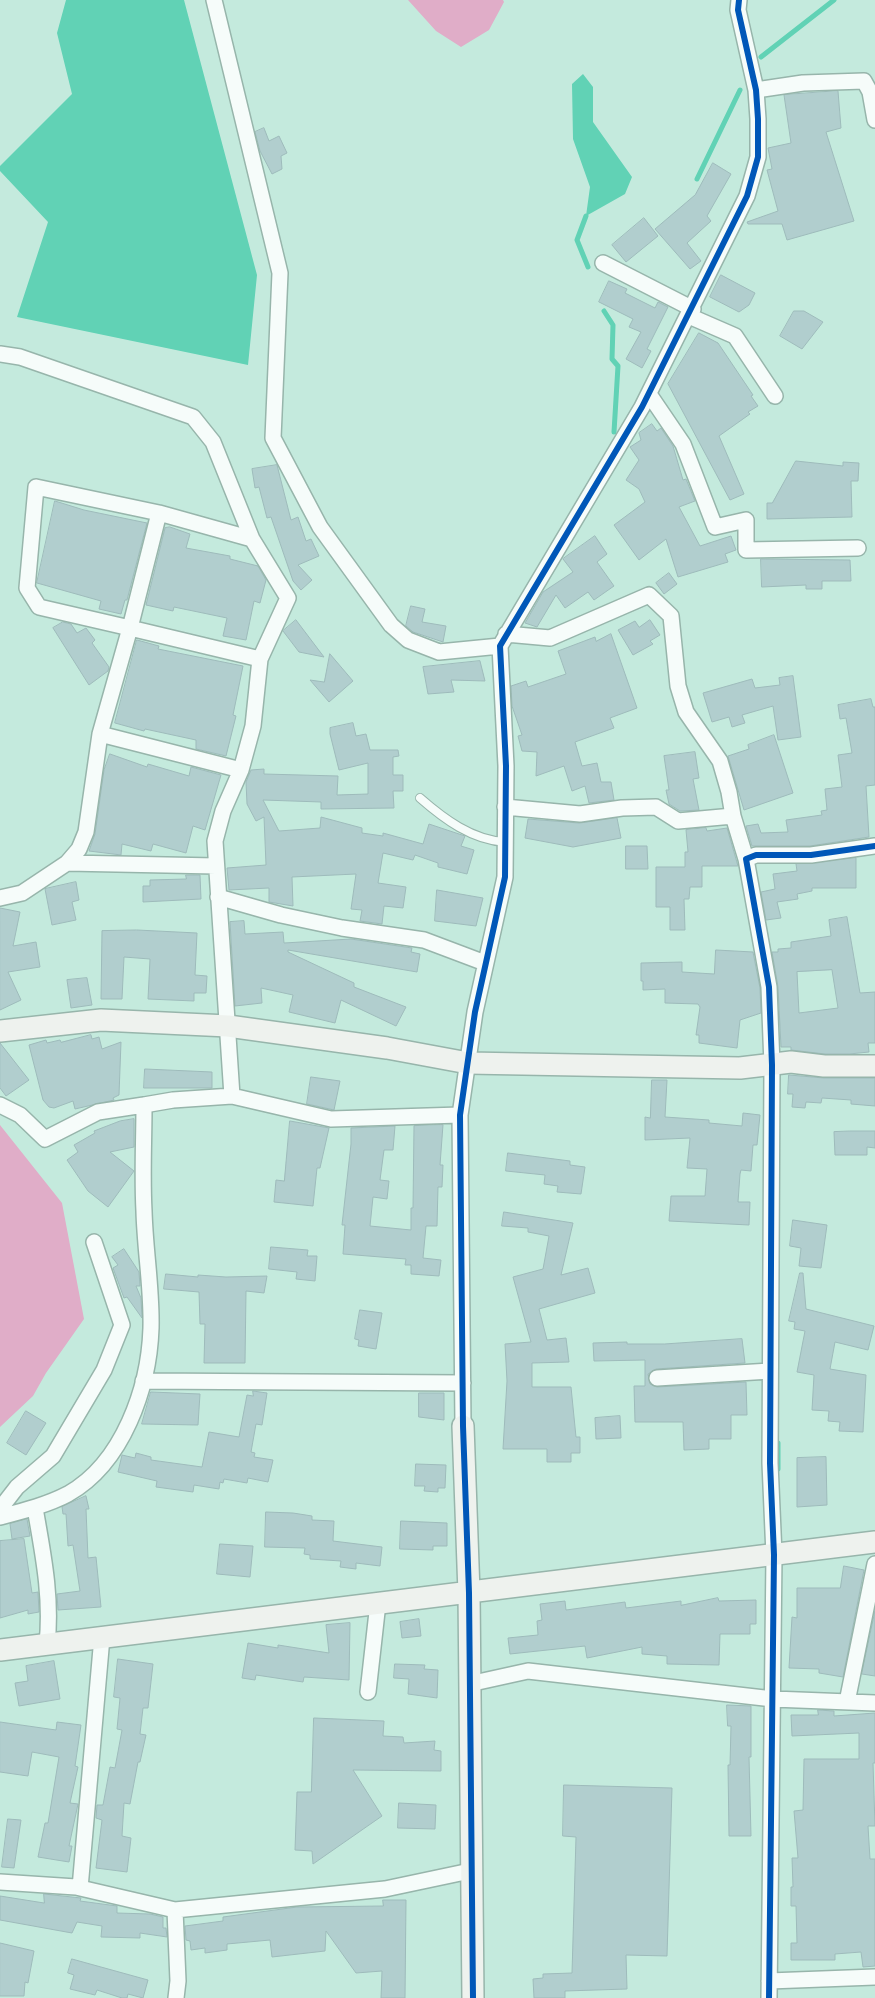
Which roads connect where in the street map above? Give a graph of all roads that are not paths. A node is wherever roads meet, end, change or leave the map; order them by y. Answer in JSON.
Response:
{"nodes":[{"id":1,"x":214,"y":0,"type":"edge"},
{"id":2,"x":739,"y":0,"type":"edge"},
{"id":3,"x":756,"y":90,"type":"junction"},
{"id":4,"x":875,"y":120,"type":"edge"},
{"id":5,"x":603,"y":263,"type":"dead end"},
{"id":6,"x":691,"y":312,"type":"junction"},
{"id":7,"x":0,"y":354,"type":"edge"},
{"id":8,"x":649,"y":394,"type":"junction"},
{"id":9,"x":775,"y":396,"type":"dead end"},
{"id":10,"x":159,"y":513,"type":"junction"},
{"id":11,"x":252,"y":538,"type":"junction"},
{"id":12,"x":858,"y":548,"type":"dead end"},
{"id":13,"x":130,"y":628,"type":"junction"},
{"id":14,"x":503,"y":640,"type":"junction"},
{"id":15,"x":260,"y":659,"type":"junction"},
{"id":16,"x":100,"y":734,"type":"junction"},
{"id":17,"x":241,"y":770,"type":"junction"},
{"id":18,"x":420,"y":798,"type":"dead end"},
{"id":19,"x":505,"y":807,"type":"junction"},
{"id":20,"x":733,"y":816,"type":"junction"},
{"id":21,"x":505,"y":842,"type":"junction"},
{"id":22,"x":875,"y":846,"type":"edge"},
{"id":23,"x":746,"y":859,"type":"junction"},
{"id":24,"x":67,"y":863,"type":"junction"},
{"id":25,"x":216,"y":866,"type":"junction"},
{"id":26,"x":218,"y":897,"type":"junction"},
{"id":27,"x":0,"y":898,"type":"edge"},
{"id":28,"x":486,"y":963,"type":"junction"},
{"id":29,"x":228,"y":1026,"type":"junction"},
{"id":30,"x":0,"y":1030,"type":"edge"},
{"id":31,"x":468,"y":1063,"type":"junction"},
{"id":32,"x":772,"y":1065,"type":"junction"},
{"id":33,"x":875,"y":1066,"type":"edge"},
{"id":34,"x":232,"y":1096,"type":"junction"},
{"id":35,"x":0,"y":1105,"type":"edge"},
{"id":36,"x":144,"y":1105,"type":"junction"},
{"id":37,"x":460,"y":1115,"type":"junction"},
{"id":38,"x":94,"y":1242,"type":"dead end"},
{"id":39,"x":770,"y":1371,"type":"junction"},
{"id":40,"x":657,"y":1378,"type":"dead end"},
{"id":41,"x":143,"y":1381,"type":"junction"},
{"id":42,"x":463,"y":1383,"type":"junction"},
{"id":43,"x":463,"y":1426,"type":"joint"},
{"id":44,"x":35,"y":1508,"type":"junction"},
{"id":45,"x":0,"y":1510,"type":"edge"},
{"id":46,"x":0,"y":1517,"type":"edge"},
{"id":47,"x":875,"y":1542,"type":"edge"},
{"id":48,"x":774,"y":1555,"type":"junction"},
{"id":49,"x":875,"y":1564,"type":"edge"},
{"id":50,"x":469,"y":1593,"type":"junction"},
{"id":51,"x":378,"y":1603,"type":"junction"},
{"id":52,"x":102,"y":1637,"type":"junction"},
{"id":53,"x":47,"y":1644,"type":"junction"},
{"id":54,"x":0,"y":1650,"type":"edge"},
{"id":55,"x":469,"y":1684,"type":"junction"},
{"id":56,"x":368,"y":1692,"type":"dead end"},
{"id":57,"x":773,"y":1699,"type":"junction"},
{"id":58,"x":847,"y":1702,"type":"junction"},
{"id":59,"x":875,"y":1703,"type":"edge"},
{"id":60,"x":470,"y":1871,"type":"junction"},
{"id":61,"x":0,"y":1882,"type":"edge"},
{"id":62,"x":80,"y":1888,"type":"junction"},
{"id":63,"x":175,"y":1910,"type":"junction"},
{"id":64,"x":875,"y":1977,"type":"edge"},
{"id":65,"x":770,"y":1981,"type":"junction"},
{"id":66,"x":176,"y":1998,"type":"edge"},
{"id":67,"x":473,"y":1998,"type":"edge"},
{"id":68,"x":769,"y":1998,"type":"edge"}],
"edges":[{"from":1,"to":14,"type":"street"},
{"from":2,"to":3,"type":"street"},
{"from":3,"to":4,"type":"street"},
{"from":3,"to":6,"type":"street"},
{"from":5,"to":6,"type":"street"},
{"from":6,"to":8,"type":"street"},
{"from":6,"to":9,"type":"street"},
{"from":7,"to":11,"type":"street"},
{"from":8,"to":12,"type":"street"},
{"from":8,"to":14,"type":"street"},
{"from":10,"to":11,"type":"street"},
{"from":10,"to":13,"type":"street"},
{"from":10,"to":13,"type":"street"},
{"from":11,"to":15,"type":"street"},
{"from":13,"to":15,"type":"street"},
{"from":13,"to":16,"type":"street"},
{"from":14,"to":19,"type":"street"},
{"from":14,"to":20,"type":"street"},
{"from":15,"to":17,"type":"street"},
{"from":16,"to":17,"type":"street"},
{"from":16,"to":24,"type":"street"},
{"from":17,"to":25,"type":"street"},
{"from":18,"to":21,"type":"lane"},
{"from":19,"to":20,"type":"street"},
{"from":19,"to":21,"type":"street"},
{"from":20,"to":23,"type":"street"},
{"from":21,"to":28,"type":"street"},
{"from":22,"to":23,"type":"street"},
{"from":23,"to":32,"type":"street"},
{"from":24,"to":25,"type":"street"},
{"from":24,"to":27,"type":"street"},
{"from":25,"to":26,"type":"street"},
{"from":26,"to":28,"type":"street"},
{"from":26,"to":29,"type":"street"},
{"from":28,"to":31,"type":"street"},
{"from":29,"to":30,"type":"street"},
{"from":29,"to":31,"type":"street"},
{"from":29,"to":34,"type":"street"},
{"from":31,"to":32,"type":"street"},
{"from":31,"to":37,"type":"street"},
{"from":32,"to":33,"type":"street"},
{"from":32,"to":39,"type":"street"},
{"from":34,"to":36,"type":"street"},
{"from":34,"to":37,"type":"street"},
{"from":35,"to":36,"type":"street"},
{"from":36,"to":41,"type":"street"},
{"from":37,"to":42,"type":"street"},
{"from":38,"to":45,"type":"street"},
{"from":39,"to":40,"type":"street"},
{"from":39,"to":48,"type":"street"},
{"from":41,"to":42,"type":"street"},
{"from":41,"to":44,"type":"street"},
{"from":42,"to":43,"type":"street"},
{"from":43,"to":50,"type":"street"},
{"from":44,"to":46,"type":"street"},
{"from":44,"to":53,"type":"street"},
{"from":47,"to":48,"type":"street"},
{"from":48,"to":50,"type":"street"},
{"from":48,"to":57,"type":"street"},
{"from":49,"to":58,"type":"street"},
{"from":50,"to":51,"type":"street"},
{"from":50,"to":55,"type":"street"},
{"from":51,"to":52,"type":"street"},
{"from":51,"to":56,"type":"street"},
{"from":52,"to":53,"type":"street"},
{"from":52,"to":62,"type":"street"},
{"from":53,"to":54,"type":"street"},
{"from":55,"to":57,"type":"street"},
{"from":55,"to":60,"type":"street"},
{"from":57,"to":58,"type":"street"},
{"from":57,"to":65,"type":"street"},
{"from":58,"to":59,"type":"street"},
{"from":60,"to":63,"type":"street"},
{"from":60,"to":67,"type":"street"},
{"from":61,"to":62,"type":"street"},
{"from":62,"to":63,"type":"street"},
{"from":63,"to":66,"type":"street"},
{"from":64,"to":65,"type":"street"},
{"from":65,"to":68,"type":"street"}]}
